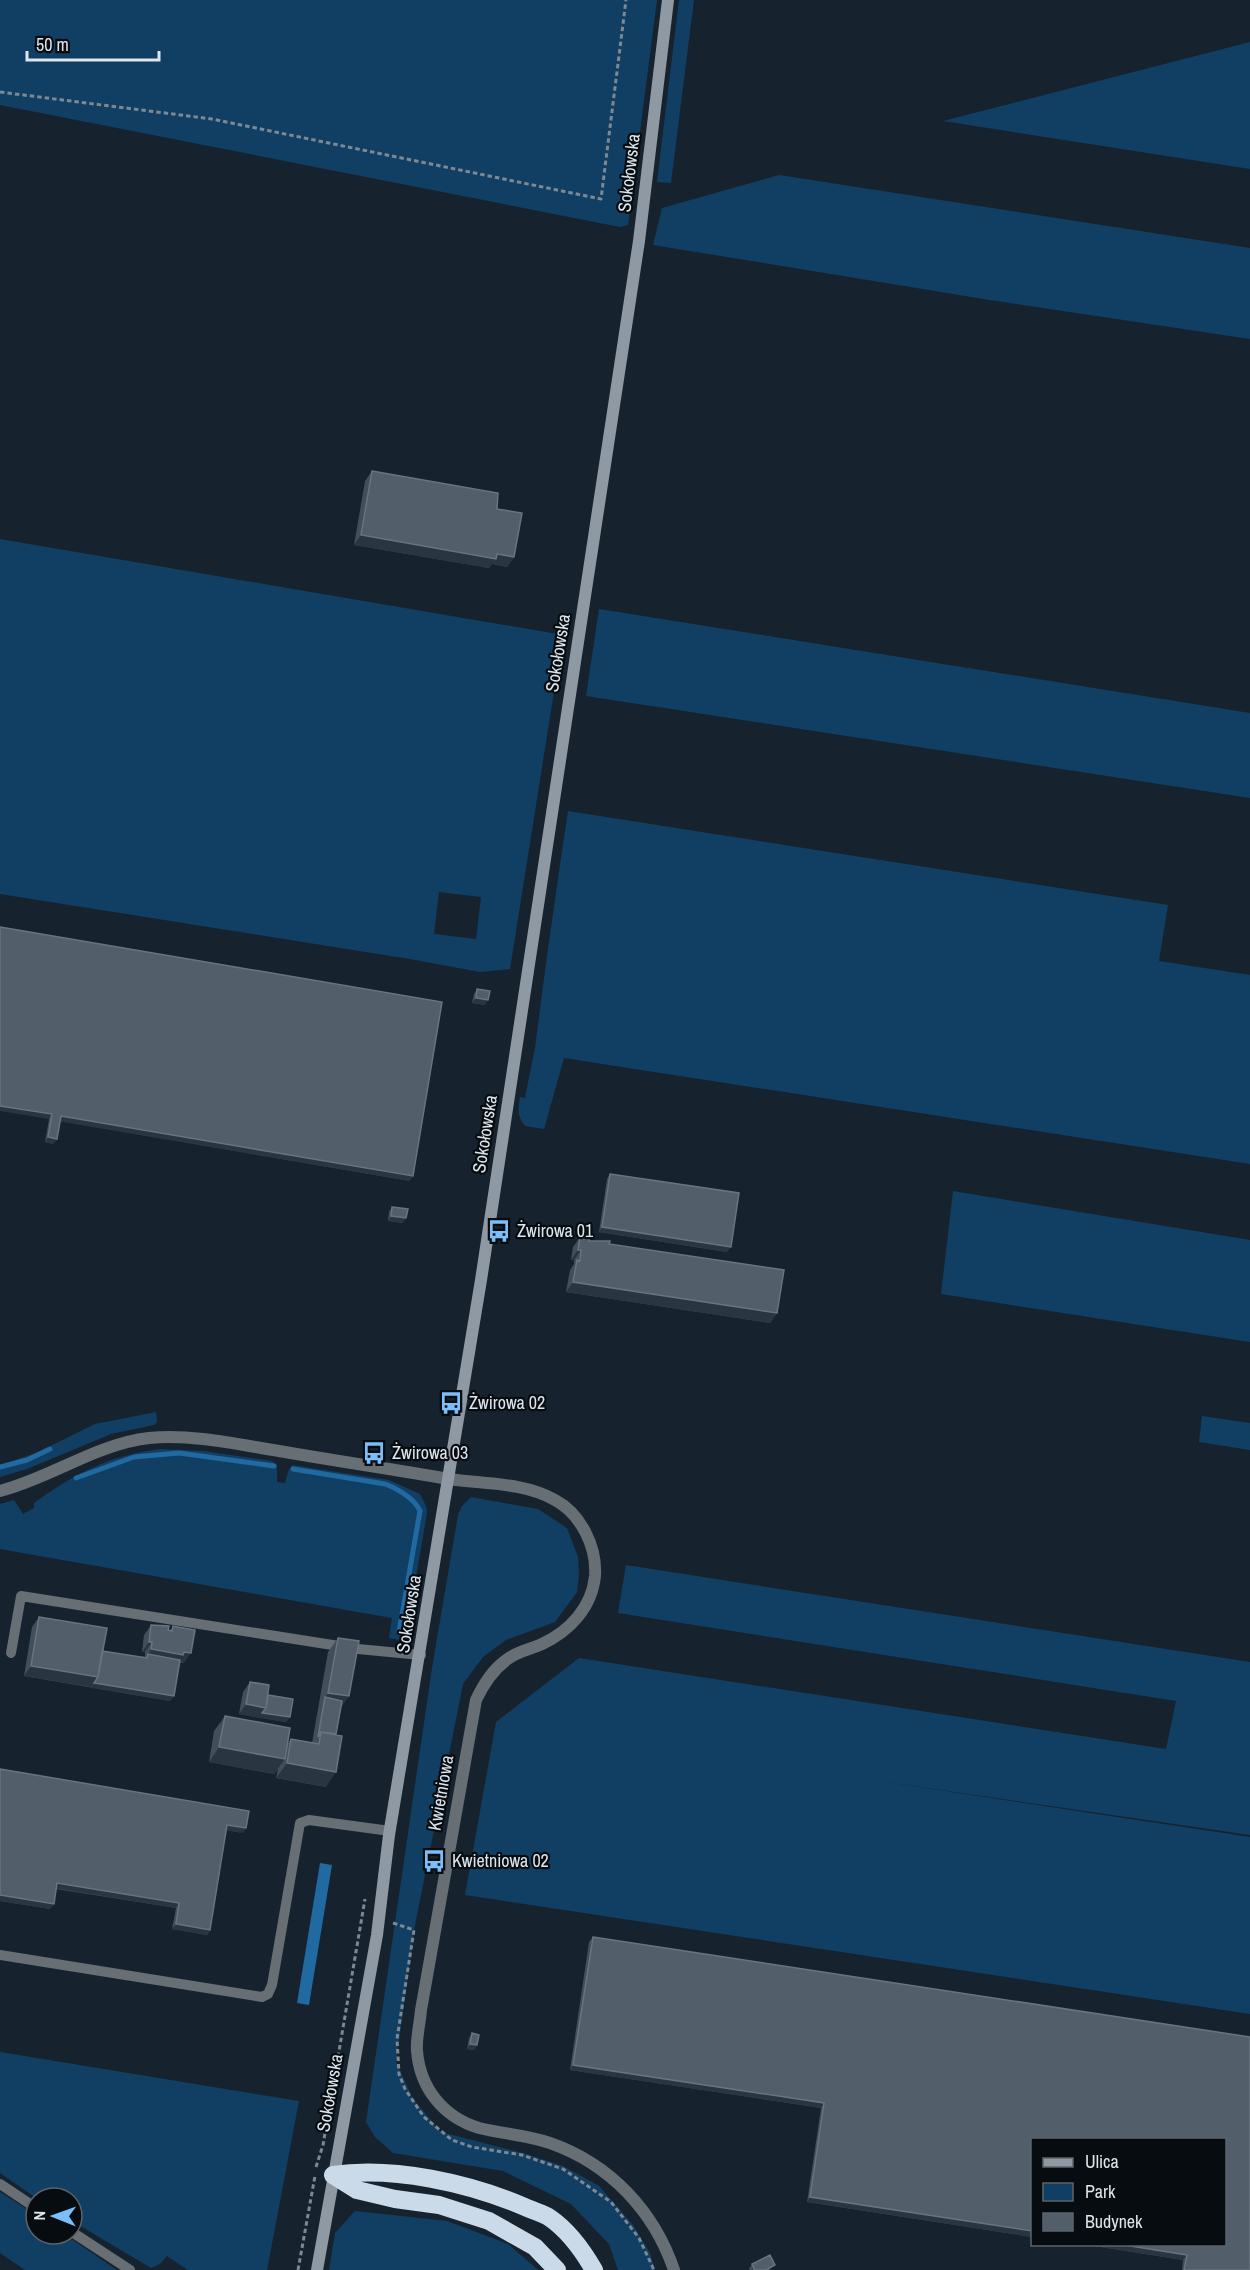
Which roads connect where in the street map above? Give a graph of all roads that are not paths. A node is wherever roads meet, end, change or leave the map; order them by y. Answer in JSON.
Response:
{"nodes":[{"id":1,"x":669,"y":0,"type":"edge"},
{"id":2,"x":450,"y":1479,"type":"junction"},
{"id":3,"x":0,"y":1491,"type":"edge"},
{"id":4,"x":11,"y":1653,"type":"dead end"},
{"id":5,"x":421,"y":1654,"type":"junction"},
{"id":6,"x":390,"y":1831,"type":"junction"},
{"id":7,"x":0,"y":1955,"type":"edge"},
{"id":8,"x":333,"y":2175,"type":"junction"},
{"id":9,"x":0,"y":2184,"type":"edge"},
{"id":10,"x":24,"y":2200,"type":"edge"},
{"id":11,"x":84,"y":2240,"type":"edge"},
{"id":12,"x":130,"y":2270,"type":"edge"},
{"id":13,"x":317,"y":2270,"type":"edge"},
{"id":14,"x":557,"y":2270,"type":"edge"},
{"id":15,"x":594,"y":2270,"type":"edge"},
{"id":16,"x":674,"y":2270,"type":"edge"}],
"edges":[{"from":1,"to":2,"type":"street","name":"Sokołowska"},
{"from":2,"to":3,"type":"street","name":"Kwietniowa"},
{"from":2,"to":5,"type":"street","name":"Sokołowska"},
{"from":2,"to":16,"type":"street","name":"Kwietniowa"},
{"from":4,"to":5,"type":"lane"},
{"from":5,"to":6,"type":"street","name":"Sokołowska"},
{"from":6,"to":7,"type":"lane"},
{"from":6,"to":8,"type":"street","name":"Sokołowska"},
{"from":8,"to":13,"type":"street","name":"Sokołowska"},
{"from":8,"to":14,"type":"highway"},
{"from":8,"to":15,"type":"highway"},
{"from":9,"to":10,"type":"lane"},
{"from":11,"to":12,"type":"lane"}]}
